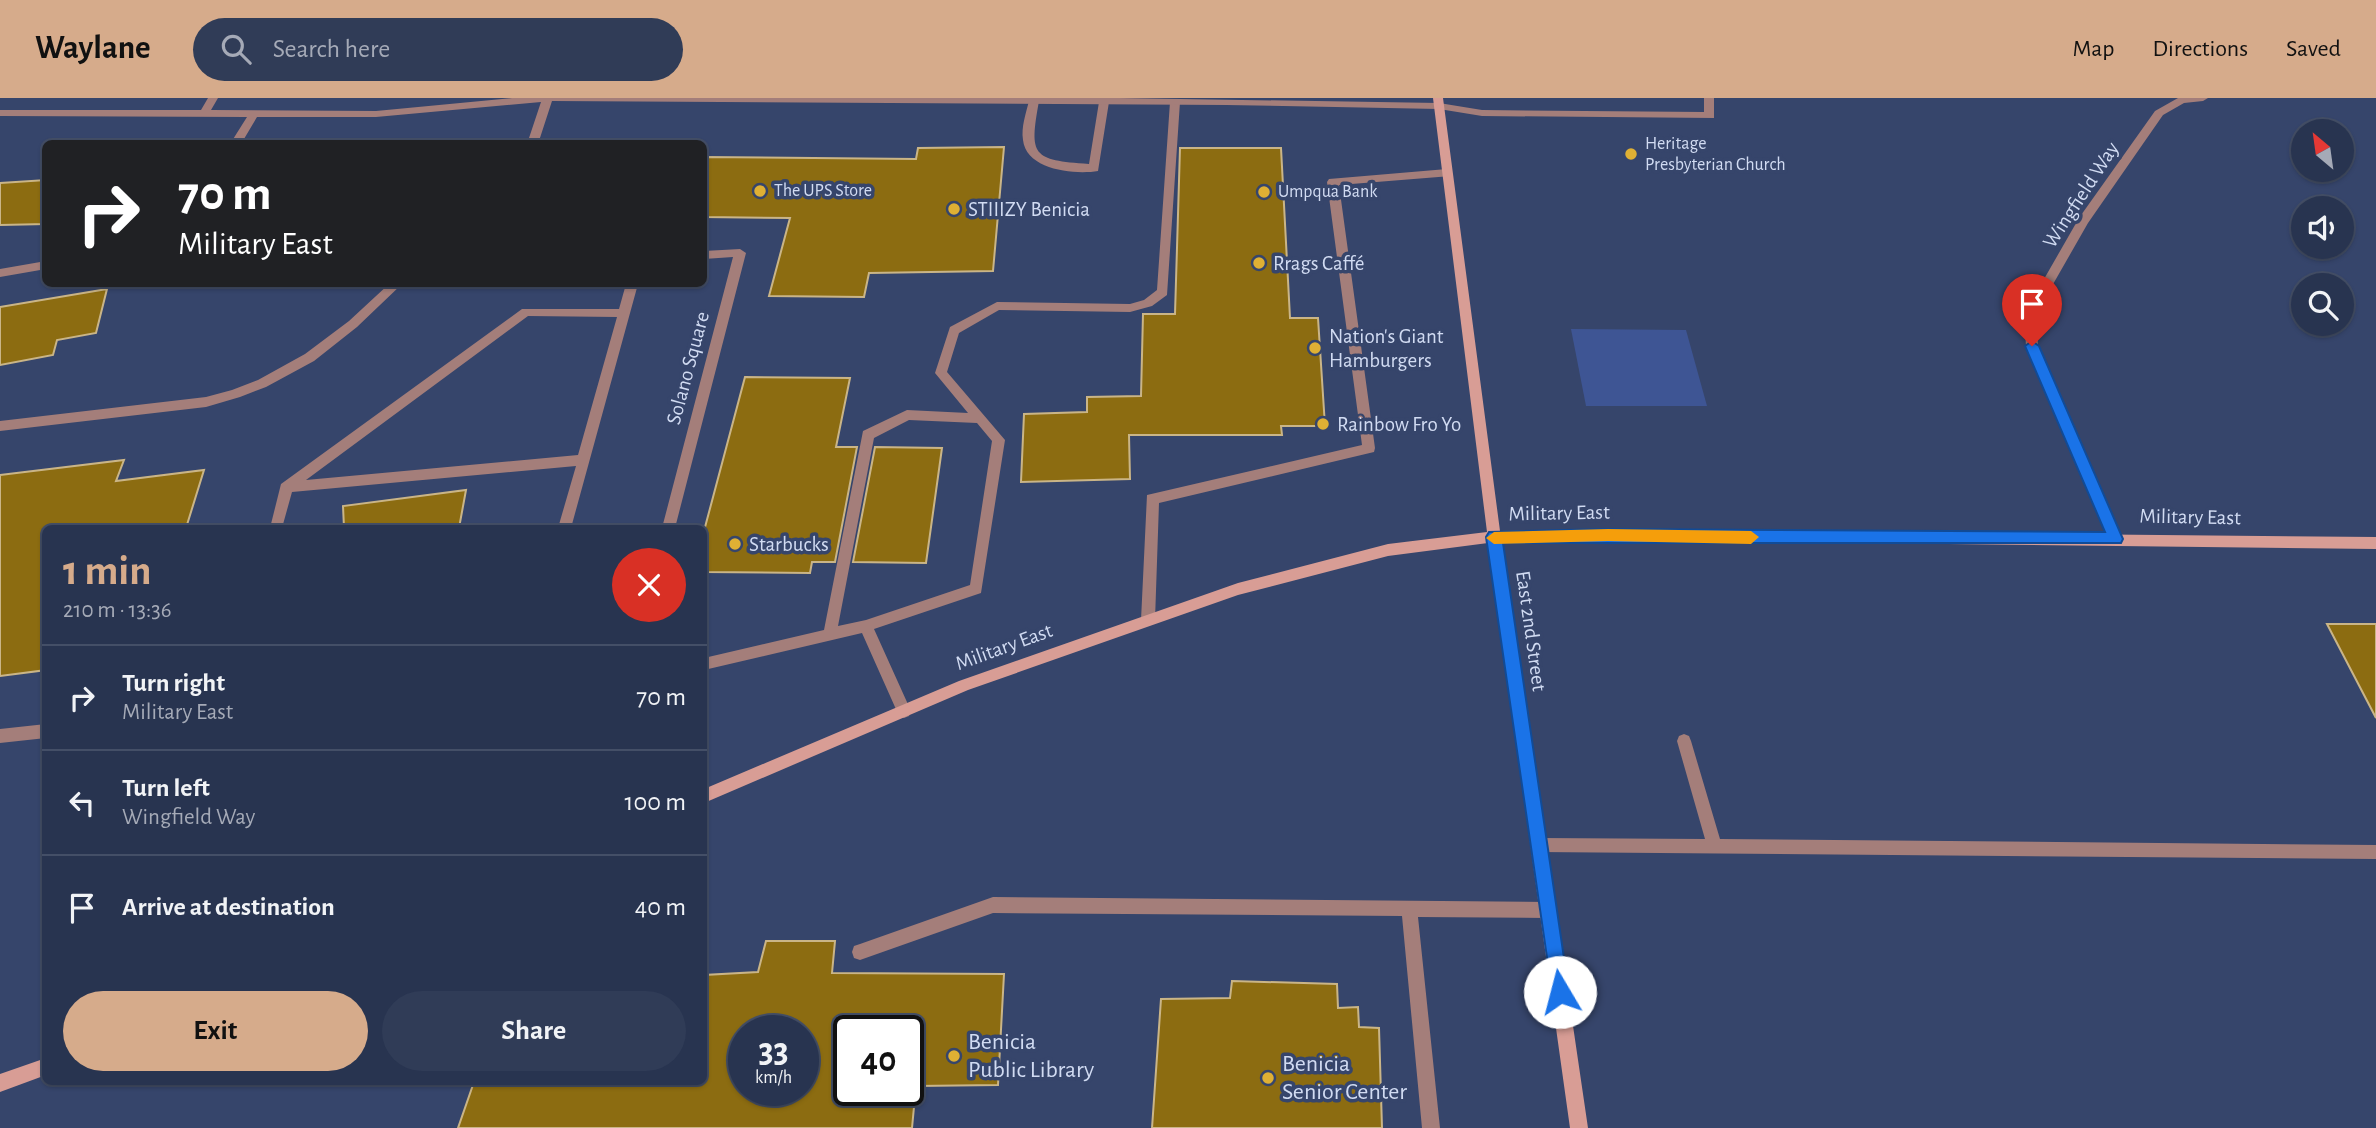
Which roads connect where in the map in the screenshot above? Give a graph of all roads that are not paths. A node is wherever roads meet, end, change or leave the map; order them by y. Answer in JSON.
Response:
{"nodes":[{"id":1,"x":214,"y":98,"type":"edge"},
{"id":2,"x":548,"y":98,"type":"edge"},
{"id":3,"x":1709,"y":98,"type":"edge"},
{"id":4,"x":2203,"y":98,"type":"edge"},
{"id":5,"x":890,"y":99,"type":"edge"},
{"id":6,"x":1226,"y":100,"type":"edge"},
{"id":7,"x":1034,"y":101,"type":"junction"},
{"id":8,"x":1104,"y":102,"type":"junction"},
{"id":9,"x":1175,"y":102,"type":"junction"},
{"id":10,"x":1438,"y":102,"type":"edge"},
{"id":11,"x":0,"y":113,"type":"edge"},
{"id":12,"x":254,"y":114,"type":"junction"},
{"id":13,"x":203,"y":115,"type":"junction"},
{"id":14,"x":238,"y":140,"type":"edge"},
{"id":15,"x":533,"y":140,"type":"edge"},
{"id":16,"x":1447,"y":173,"type":"junction"},
{"id":17,"x":707,"y":255,"type":"edge"},
{"id":18,"x":42,"y":265,"type":"edge"},
{"id":19,"x":0,"y":273,"type":"edge"},
{"id":20,"x":393,"y":287,"type":"edge"},
{"id":21,"x":631,"y":287,"type":"edge"},
{"id":22,"x":624,"y":313,"type":"junction"},
{"id":23,"x":980,"y":418,"type":"junction"},
{"id":24,"x":0,"y":426,"type":"edge"},
{"id":25,"x":584,"y":460,"type":"junction"},
{"id":26,"x":286,"y":488,"type":"junction"},
{"id":27,"x":277,"y":525,"type":"edge"},
{"id":28,"x":566,"y":525,"type":"edge"},
{"id":29,"x":669,"y":525,"type":"edge"},
{"id":30,"x":1494,"y":537,"type":"junction"},
{"id":31,"x":2115,"y":539,"type":"junction"},
{"id":32,"x":2376,"y":543,"type":"edge"},
{"id":33,"x":1148,"y":620,"type":"junction"},
{"id":34,"x":866,"y":626,"type":"junction"},
{"id":35,"x":830,"y":634,"type":"junction"},
{"id":36,"x":707,"y":663,"type":"edge"},
{"id":37,"x":904,"y":710,"type":"junction"},
{"id":38,"x":42,"y":731,"type":"edge"},
{"id":39,"x":0,"y":736,"type":"edge"},
{"id":40,"x":1685,"y":741,"type":"dead end"},
{"id":41,"x":707,"y":795,"type":"edge"},
{"id":42,"x":1538,"y":845,"type":"junction"},
{"id":43,"x":1715,"y":847,"type":"junction"},
{"id":44,"x":2376,"y":852,"type":"edge"},
{"id":45,"x":1409,"y":909,"type":"junction"},
{"id":46,"x":1548,"y":910,"type":"junction"},
{"id":47,"x":860,"y":952,"type":"dead end"},
{"id":48,"x":42,"y":1067,"type":"edge"},
{"id":49,"x":0,"y":1083,"type":"edge"},
{"id":50,"x":1431,"y":1128,"type":"edge"},
{"id":51,"x":1579,"y":1128,"type":"edge"}],
"edges":[{"from":1,"to":13,"type":"street"},
{"from":2,"to":5,"type":"street"},
{"from":2,"to":12,"type":"street"},
{"from":2,"to":15,"type":"street"},
{"from":3,"to":10,"type":"street"},
{"from":4,"to":31,"type":"street","name":"Wingfield Way"},
{"from":5,"to":7,"type":"street"},
{"from":6,"to":9,"type":"street"},
{"from":6,"to":10,"type":"street"},
{"from":7,"to":8,"type":"street"},
{"from":7,"to":8,"type":"street"},
{"from":8,"to":9,"type":"street"},
{"from":9,"to":23,"type":"street"},
{"from":10,"to":16,"type":"main road","name":"East 2nd Street"},
{"from":11,"to":13,"type":"street"},
{"from":12,"to":13,"type":"street"},
{"from":12,"to":14,"type":"street"},
{"from":16,"to":30,"type":"main road","name":"East 2nd Street"},
{"from":16,"to":33,"type":"street"},
{"from":17,"to":29,"type":"street","name":"Solano Square"},
{"from":18,"to":19,"type":"street"},
{"from":20,"to":24,"type":"street"},
{"from":21,"to":22,"type":"street"},
{"from":22,"to":25,"type":"street"},
{"from":22,"to":26,"type":"street"},
{"from":23,"to":34,"type":"street"},
{"from":23,"to":35,"type":"street"},
{"from":25,"to":26,"type":"street"},
{"from":25,"to":28,"type":"street"},
{"from":26,"to":27,"type":"street"},
{"from":30,"to":31,"type":"main road","name":"Military East"},
{"from":30,"to":33,"type":"main road","name":"Military East"},
{"from":30,"to":42,"type":"main road","name":"East 2nd Street"},
{"from":31,"to":32,"type":"main road","name":"Military East"},
{"from":33,"to":37,"type":"main road","name":"Military East"},
{"from":34,"to":35,"type":"street"},
{"from":34,"to":37,"type":"street"},
{"from":35,"to":36,"type":"street"},
{"from":37,"to":41,"type":"main road","name":"Military East"},
{"from":38,"to":39,"type":"street"},
{"from":40,"to":43,"type":"street"},
{"from":42,"to":43,"type":"street"},
{"from":42,"to":46,"type":"main road","name":"East 2nd Street"},
{"from":43,"to":44,"type":"street"},
{"from":45,"to":46,"type":"street"},
{"from":45,"to":47,"type":"street"},
{"from":45,"to":50,"type":"street"},
{"from":46,"to":51,"type":"main road","name":"East 2nd Street"},
{"from":48,"to":49,"type":"main road"}]}
